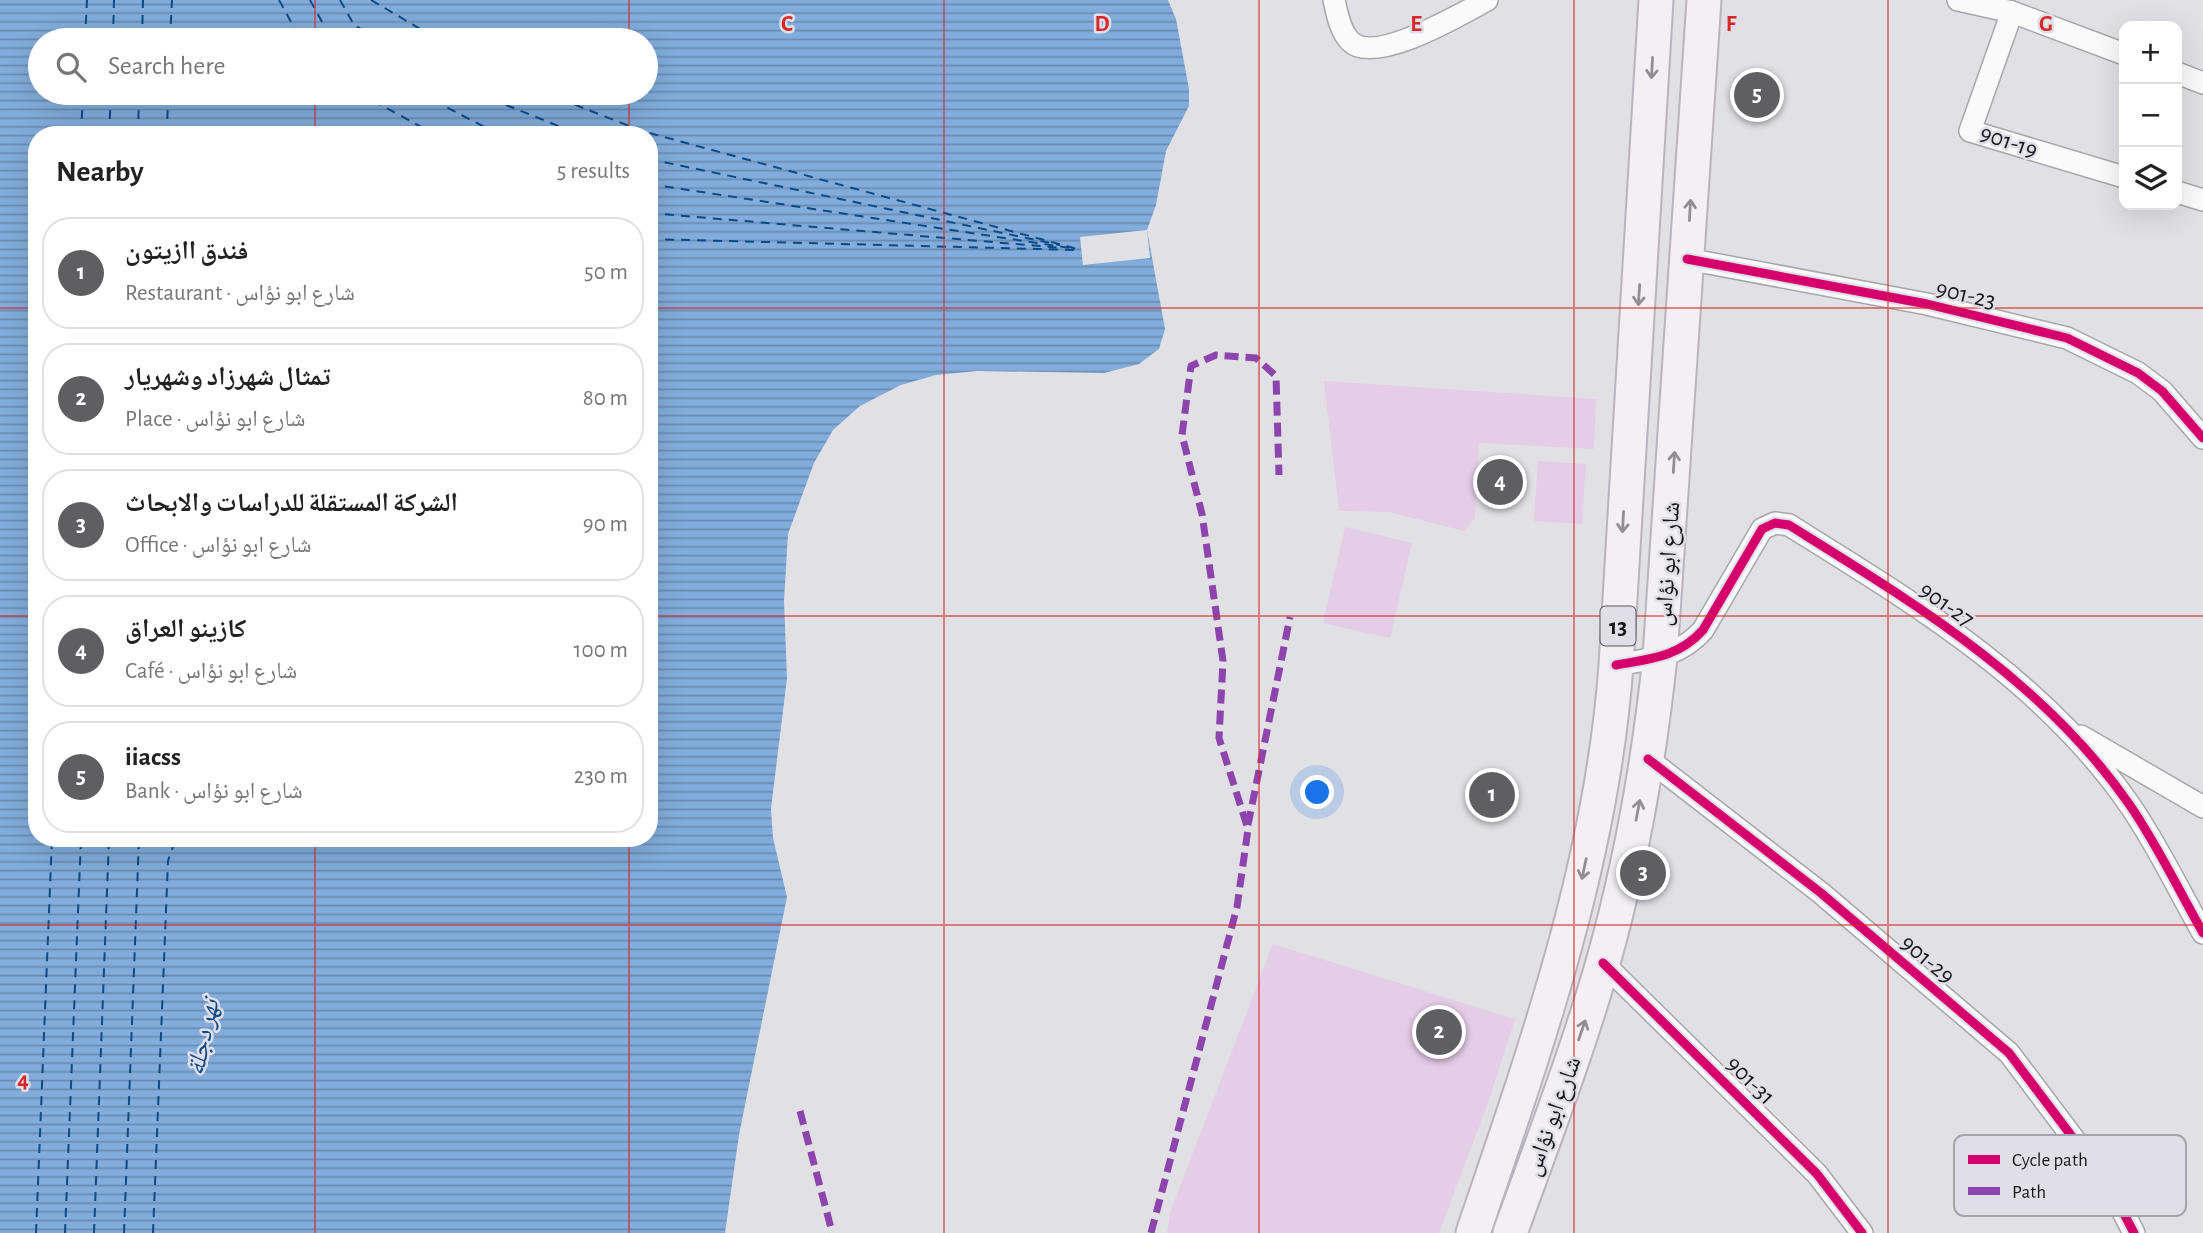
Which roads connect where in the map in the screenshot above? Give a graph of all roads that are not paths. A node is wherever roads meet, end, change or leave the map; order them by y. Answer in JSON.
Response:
{"nodes":[{"id":1,"x":1334,"y":0,"type":"edge"},
{"id":2,"x":1487,"y":0,"type":"edge"},
{"id":3,"x":1656,"y":0,"type":"edge"},
{"id":4,"x":1704,"y":0,"type":"edge"},
{"id":5,"x":1958,"y":0,"type":"edge"},
{"id":6,"x":2012,"y":12,"type":"junction"},
{"id":7,"x":2119,"y":52,"type":"edge"},
{"id":8,"x":2182,"y":75,"type":"edge"},
{"id":9,"x":2203,"y":83,"type":"edge"},
{"id":10,"x":2119,"y":176,"type":"edge"},
{"id":11,"x":2182,"y":194,"type":"edge"},
{"id":12,"x":2203,"y":200,"type":"edge"},
{"id":13,"x":1687,"y":260,"type":"junction"},
{"id":14,"x":2162,"y":391,"type":"junction"},
{"id":15,"x":2203,"y":419,"type":"edge"},
{"id":16,"x":2203,"y":438,"type":"edge"},
{"id":17,"x":1660,"y":657,"type":"junction"},
{"id":18,"x":1616,"y":665,"type":"junction"},
{"id":19,"x":2069,"y":729,"type":"junction"},
{"id":20,"x":1648,"y":759,"type":"junction"},
{"id":21,"x":2203,"y":807,"type":"edge"},
{"id":22,"x":2203,"y":933,"type":"edge"},
{"id":23,"x":1603,"y":963,"type":"junction"},
{"id":24,"x":2071,"y":1135,"type":"edge"},
{"id":25,"x":2125,"y":1216,"type":"edge"},
{"id":26,"x":1473,"y":1233,"type":"edge"},
{"id":27,"x":1510,"y":1233,"type":"edge"},
{"id":28,"x":1862,"y":1233,"type":"edge"},
{"id":29,"x":2134,"y":1233,"type":"edge"}],
"edges":[{"from":1,"to":2,"type":"street"},
{"from":3,"to":18,"type":"main road","name":"شارع ابو نؤاس","number":"13","one_way":true},
{"from":13,"to":4,"type":"main road","name":"شارع ابو نؤاس","number":"13","one_way":true},
{"from":5,"to":6,"type":"street"},
{"from":6,"to":7,"type":"street"},
{"from":6,"to":10,"type":"street","name":"901-19"},
{"from":8,"to":9,"type":"street"},
{"from":11,"to":12,"type":"street"},
{"from":13,"to":14,"type":"street","name":"901-23"},
{"from":17,"to":13,"type":"main road","name":"شارع ابو نؤاس","number":"13","one_way":true},
{"from":14,"to":15,"type":"street"},
{"from":14,"to":16,"type":"street","name":"901-23"},
{"from":17,"to":18,"type":"street","name":"901-27"},
{"from":17,"to":19,"type":"street","name":"901-27"},
{"from":17,"to":20,"type":"main road","name":"شارع ابو نؤاس","number":"13"},
{"from":18,"to":26,"type":"main road","name":"شارع ابو نؤاس","number":"13","one_way":true},
{"from":19,"to":21,"type":"street"},
{"from":19,"to":22,"type":"street","name":"901-27"},
{"from":23,"to":20,"type":"main road","name":"شارع ابو نؤاس","number":"13","one_way":true},
{"from":20,"to":24,"type":"street","name":"901-29"},
{"from":27,"to":23,"type":"main road","name":"شارع ابو نؤاس","number":"13","one_way":true},
{"from":23,"to":28,"type":"street","name":"901-31"},
{"from":25,"to":29,"type":"street","name":"901-29"}]}
